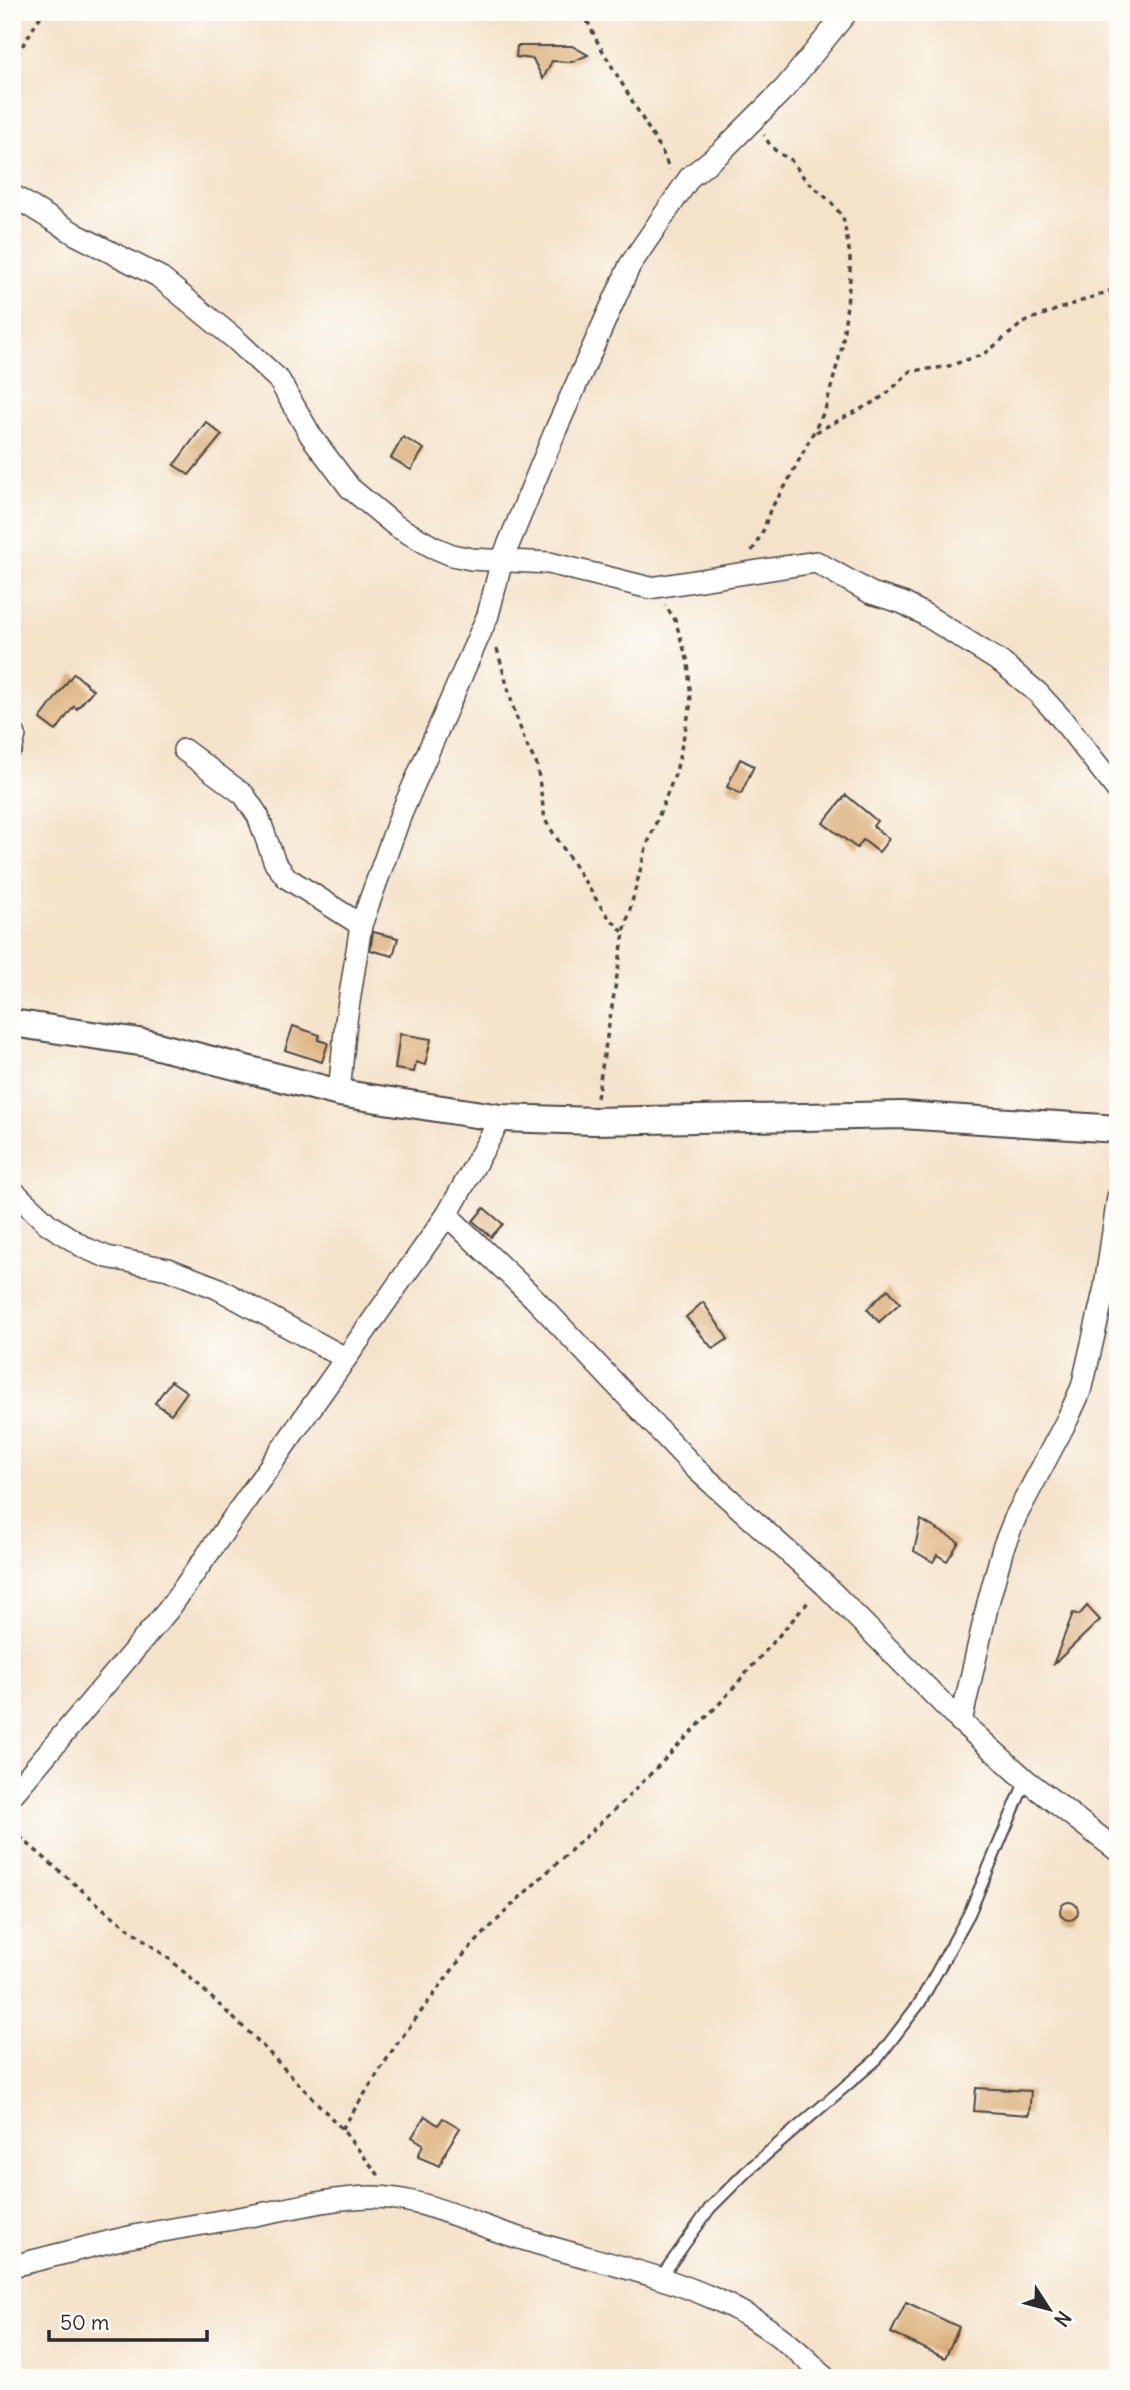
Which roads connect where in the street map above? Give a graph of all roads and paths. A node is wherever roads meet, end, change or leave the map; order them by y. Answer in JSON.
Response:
{"nodes":[{"id":1,"x":43,"y":12,"type":"edge"},
{"id":2,"x":583,"y":12,"type":"edge"},
{"id":3,"x":847,"y":12,"type":"edge"},
{"id":4,"x":12,"y":63,"type":"edge"},
{"id":5,"x":756,"y":118,"type":"junction"},
{"id":6,"x":12,"y":195,"type":"edge"},
{"id":7,"x":677,"y":195,"type":"junction"},
{"id":8,"x":1118,"y":288,"type":"edge"},
{"id":9,"x":814,"y":433,"type":"junction"},
{"id":10,"x":502,"y":560,"type":"junction"},
{"id":11,"x":733,"y":574,"type":"junction"},
{"id":12,"x":656,"y":588,"type":"junction"},
{"id":13,"x":488,"y":615,"type":"junction"},
{"id":14,"x":184,"y":750,"type":"dead end"},
{"id":15,"x":1118,"y":791,"type":"edge"},
{"id":16,"x":361,"y":925,"type":"junction"},
{"id":17,"x":624,"y":933,"type":"junction"},
{"id":18,"x":12,"y":1023,"type":"edge"},
{"id":19,"x":339,"y":1093,"type":"junction"},
{"id":20,"x":501,"y":1118,"type":"junction"},
{"id":21,"x":594,"y":1121,"type":"junction"},
{"id":22,"x":1118,"y":1129,"type":"edge"},
{"id":23,"x":12,"y":1190,"type":"edge"},
{"id":24,"x":1118,"y":1197,"type":"edge"},
{"id":25,"x":447,"y":1214,"type":"junction"},
{"id":26,"x":345,"y":1358,"type":"junction"},
{"id":27,"x":825,"y":1585,"type":"junction"},
{"id":28,"x":961,"y":1722,"type":"junction"},
{"id":29,"x":1026,"y":1780,"type":"junction"},
{"id":30,"x":12,"y":1795,"type":"edge"},
{"id":31,"x":12,"y":1830,"type":"edge"},
{"id":32,"x":1115,"y":1845,"type":"edge"},
{"id":33,"x":342,"y":2129,"type":"junction"},
{"id":34,"x":397,"y":2199,"type":"junction"},
{"id":35,"x":12,"y":2266,"type":"edge"},
{"id":36,"x":661,"y":2277,"type":"junction"},
{"id":37,"x":825,"y":2378,"type":"edge"}],
"edges":[{"from":1,"to":4,"type":"path"},
{"from":2,"to":7,"type":"path"},
{"from":3,"to":5,"type":"street"},
{"from":5,"to":7,"type":"street"},
{"from":5,"to":9,"type":"path"},
{"from":6,"to":10,"type":"street"},
{"from":7,"to":10,"type":"street"},
{"from":8,"to":9,"type":"path"},
{"from":9,"to":11,"type":"path"},
{"from":10,"to":12,"type":"street"},
{"from":10,"to":13,"type":"street"},
{"from":11,"to":12,"type":"street"},
{"from":11,"to":15,"type":"street"},
{"from":12,"to":17,"type":"path"},
{"from":13,"to":16,"type":"street"},
{"from":13,"to":17,"type":"path"},
{"from":14,"to":16,"type":"street"},
{"from":16,"to":19,"type":"street"},
{"from":17,"to":21,"type":"path"},
{"from":18,"to":19,"type":"street"},
{"from":19,"to":20,"type":"street"},
{"from":20,"to":21,"type":"street"},
{"from":20,"to":25,"type":"street"},
{"from":21,"to":22,"type":"street"},
{"from":23,"to":26,"type":"street"},
{"from":24,"to":28,"type":"street"},
{"from":25,"to":26,"type":"street"},
{"from":25,"to":27,"type":"street"},
{"from":26,"to":30,"type":"street"},
{"from":27,"to":28,"type":"street"},
{"from":27,"to":33,"type":"path"},
{"from":28,"to":29,"type":"street"},
{"from":29,"to":32,"type":"street"},
{"from":29,"to":36,"type":"lane"},
{"from":31,"to":33,"type":"path"},
{"from":33,"to":34,"type":"path"},
{"from":34,"to":35,"type":"street"},
{"from":34,"to":36,"type":"street"},
{"from":36,"to":37,"type":"street"}]}
